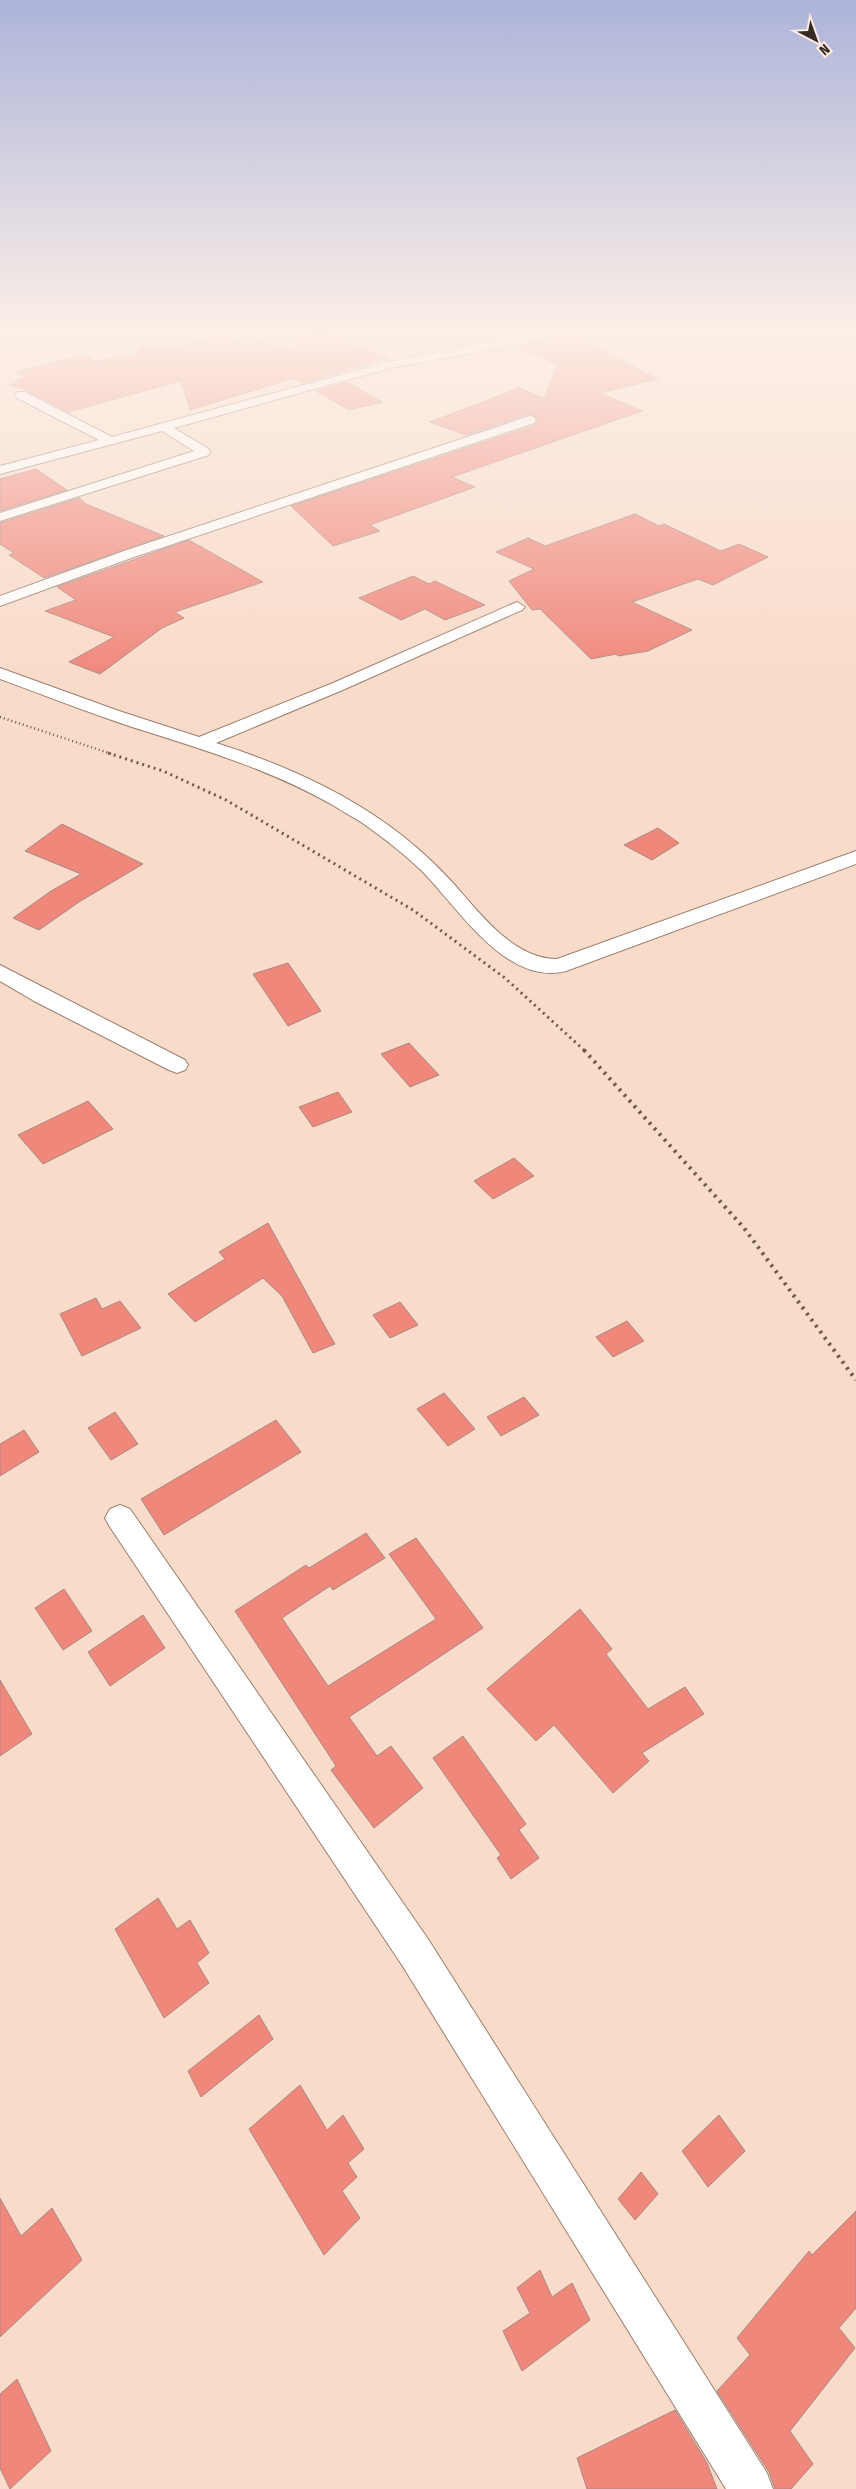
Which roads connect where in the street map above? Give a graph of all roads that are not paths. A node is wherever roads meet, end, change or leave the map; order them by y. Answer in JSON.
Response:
{"nodes":[{"id":1,"x":87,"y":447,"type":"edge"},
{"id":2,"x":196,"y":447,"type":"edge"},
{"id":3,"x":449,"y":447,"type":"edge"},
{"id":4,"x":0,"y":470,"type":"edge"},
{"id":5,"x":0,"y":518,"type":"edge"},
{"id":6,"x":0,"y":601,"type":"edge"},
{"id":7,"x":517,"y":607,"type":"dead end"},
{"id":8,"x":0,"y":673,"type":"edge"},
{"id":9,"x":202,"y":742,"type":"junction"},
{"id":10,"x":856,"y":857,"type":"edge"},
{"id":11,"x":0,"y":972,"type":"edge"},
{"id":12,"x":177,"y":1065,"type":"dead end"},
{"id":13,"x":120,"y":1518,"type":"dead end"},
{"id":14,"x":751,"y":2489,"type":"edge"}],
"edges":[{"from":1,"to":4,"type":"street"},
{"from":2,"to":5,"type":"street"},
{"from":3,"to":6,"type":"street"},
{"from":7,"to":9,"type":"street"},
{"from":8,"to":9,"type":"street"},
{"from":9,"to":10,"type":"street"},
{"from":11,"to":12,"type":"street"},
{"from":13,"to":14,"type":"street"}]}
